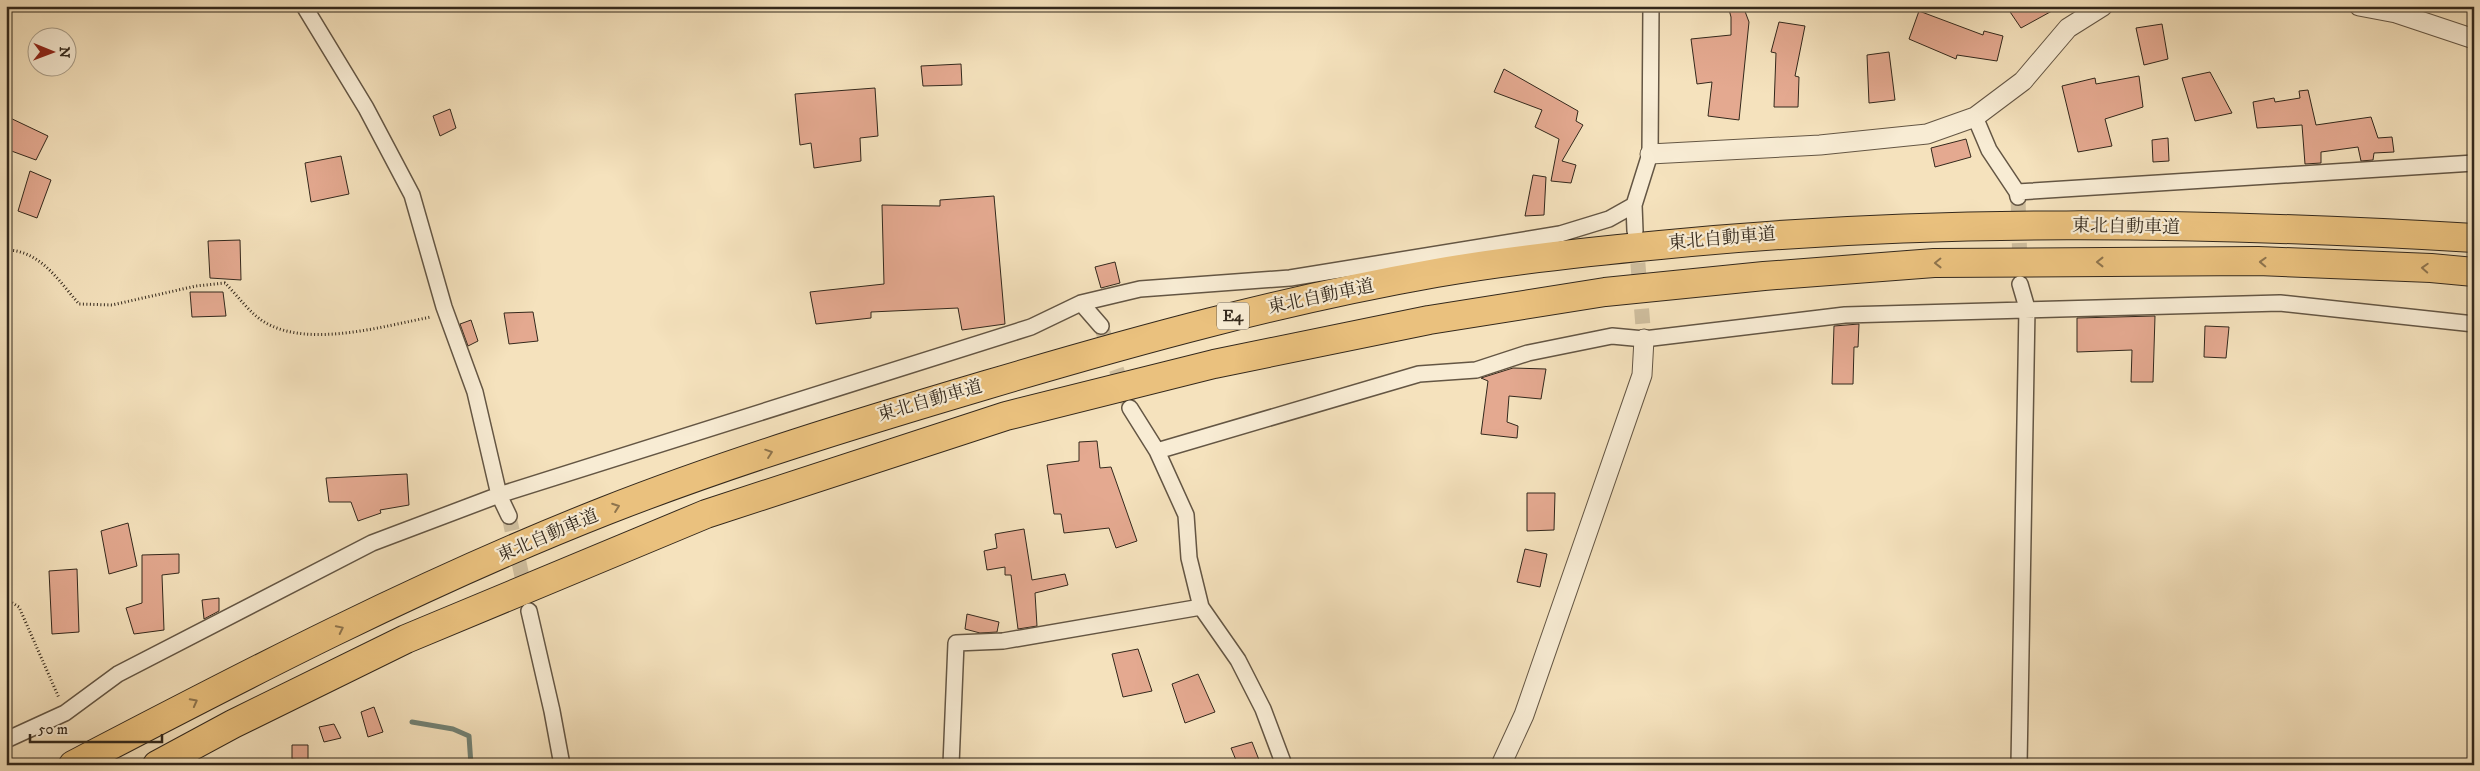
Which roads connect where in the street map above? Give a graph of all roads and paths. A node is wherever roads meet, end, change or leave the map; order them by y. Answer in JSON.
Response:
{"nodes":[{"id":1,"x":304,"y":6,"type":"edge"},
{"id":2,"x":1651,"y":6,"type":"edge"},
{"id":3,"x":2103,"y":6,"type":"edge"},
{"id":4,"x":2359,"y":6,"type":"edge"},
{"id":5,"x":2474,"y":39,"type":"edge"},
{"id":6,"x":1975,"y":118,"type":"junction"},
{"id":7,"x":1650,"y":154,"type":"junction"},
{"id":8,"x":2474,"y":163,"type":"edge"},
{"id":9,"x":1634,"y":205,"type":"junction"},
{"id":10,"x":1635,"y":231,"type":"tunnel mouth"},
{"id":11,"x":2474,"y":238,"type":"edge"},
{"id":12,"x":6,"y":250,"type":"edge"},
{"id":13,"x":2474,"y":272,"type":"edge"},
{"id":14,"x":2020,"y":284,"type":"tunnel mouth"},
{"id":15,"x":1081,"y":304,"type":"junction"},
{"id":16,"x":2027,"y":308,"type":"junction"},
{"id":17,"x":447,"y":314,"type":"junction"},
{"id":18,"x":2474,"y":324,"type":"edge"},
{"id":19,"x":1101,"y":326,"type":"tunnel mouth"},
{"id":20,"x":1644,"y":339,"type":"junction"},
{"id":21,"x":1130,"y":408,"type":"tunnel mouth"},
{"id":22,"x":1157,"y":451,"type":"junction"},
{"id":23,"x":499,"y":495,"type":"junction"},
{"id":24,"x":509,"y":516,"type":"tunnel mouth"},
{"id":25,"x":6,"y":599,"type":"edge"},
{"id":26,"x":1200,"y":607,"type":"junction"},
{"id":27,"x":529,"y":611,"type":"tunnel mouth"},
{"id":28,"x":65,"y":713,"type":"junction"},
{"id":29,"x":6,"y":740,"type":"edge"},
{"id":30,"x":74,"y":765,"type":"edge"},
{"id":31,"x":157,"y":765,"type":"edge"},
{"id":32,"x":562,"y":765,"type":"edge"},
{"id":33,"x":951,"y":765,"type":"edge"},
{"id":34,"x":1284,"y":765,"type":"edge"},
{"id":35,"x":1501,"y":765,"type":"edge"},
{"id":36,"x":2020,"y":765,"type":"edge"}],
"edges":[{"from":1,"to":17,"type":"street"},
{"from":2,"to":7,"type":"street"},
{"from":3,"to":6,"type":"street"},
{"from":4,"to":5,"type":"street"},
{"from":6,"to":7,"type":"street"},
{"from":6,"to":8,"type":"street"},
{"from":7,"to":9,"type":"street"},
{"from":9,"to":10,"type":"street"},
{"from":9,"to":15,"type":"street"},
{"from":30,"to":11,"type":"highway","name":"東北自動車道","number":"E4","one_way":true},
{"from":12,"to":17,"type":"path"},
{"from":13,"to":31,"type":"highway","name":"東北自動車道","one_way":true},
{"from":14,"to":16,"type":"street"},
{"from":15,"to":19,"type":"street"},
{"from":15,"to":23,"type":"street"},
{"from":16,"to":18,"type":"street"},
{"from":16,"to":20,"type":"street"},
{"from":16,"to":36,"type":"street"},
{"from":17,"to":23,"type":"street"},
{"from":20,"to":22,"type":"street"},
{"from":20,"to":35,"type":"street"},
{"from":21,"to":22,"type":"street"},
{"from":22,"to":26,"type":"street"},
{"from":23,"to":24,"type":"street"},
{"from":23,"to":28,"type":"street"},
{"from":25,"to":28,"type":"path"},
{"from":26,"to":33,"type":"street"},
{"from":26,"to":34,"type":"street"},
{"from":27,"to":32,"type":"street"},
{"from":28,"to":29,"type":"street"}]}
